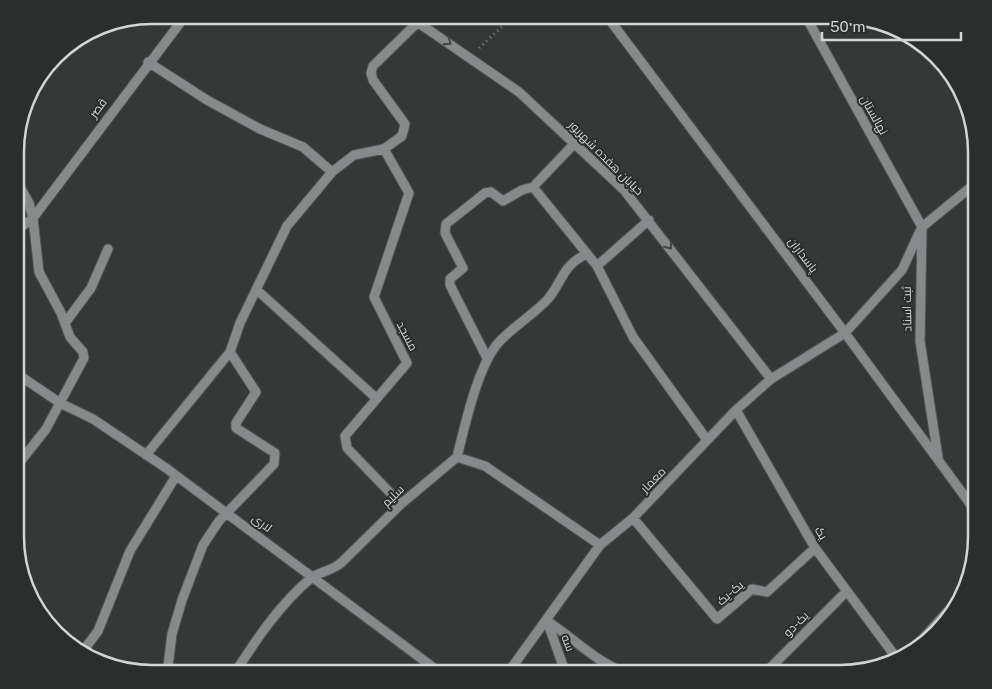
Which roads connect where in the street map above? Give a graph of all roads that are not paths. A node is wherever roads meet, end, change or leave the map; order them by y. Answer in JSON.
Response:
{"nodes":[{"id":1,"x":179,"y":24,"type":"edge"},
{"id":2,"x":416,"y":24,"type":"edge"},
{"id":3,"x":421,"y":24,"type":"edge"},
{"id":4,"x":613,"y":24,"type":"edge"},
{"id":5,"x":810,"y":24,"type":"edge"},
{"id":6,"x":148,"y":62,"type":"junction"},
{"id":7,"x":574,"y":144,"type":"junction"},
{"id":8,"x":384,"y":149,"type":"junction"},
{"id":9,"x":332,"y":172,"type":"junction"},
{"id":10,"x":533,"y":187,"type":"junction"},
{"id":11,"x":968,"y":189,"type":"edge"},
{"id":12,"x":24,"y":194,"type":"edge"},
{"id":13,"x":33,"y":218,"type":"junction"},
{"id":14,"x":649,"y":220,"type":"junction"},
{"id":15,"x":24,"y":225,"type":"edge"},
{"id":16,"x":922,"y":227,"type":"junction"},
{"id":17,"x":108,"y":249,"type":"dead end"},
{"id":18,"x":587,"y":254,"type":"junction"},
{"id":19,"x":597,"y":266,"type":"junction"},
{"id":20,"x":257,"y":290,"type":"junction"},
{"id":21,"x":65,"y":323,"type":"junction"},
{"id":22,"x":846,"y":333,"type":"junction"},
{"id":23,"x":230,"y":352,"type":"junction"},
{"id":24,"x":487,"y":358,"type":"junction"},
{"id":25,"x":24,"y":379,"type":"edge"},
{"id":26,"x":771,"y":379,"type":"junction"},
{"id":27,"x":376,"y":398,"type":"junction"},
{"id":28,"x":60,"y":404,"type":"junction"},
{"id":29,"x":736,"y":410,"type":"junction"},
{"id":30,"x":707,"y":440,"type":"junction"},
{"id":31,"x":146,"y":455,"type":"junction"},
{"id":32,"x":457,"y":456,"type":"junction"},
{"id":33,"x":24,"y":457,"type":"edge"},
{"id":34,"x":938,"y":460,"type":"junction"},
{"id":35,"x":176,"y":476,"type":"junction"},
{"id":36,"x":968,"y":500,"type":"edge"},
{"id":37,"x":401,"y":504,"type":"junction"},
{"id":38,"x":227,"y":513,"type":"junction"},
{"id":39,"x":632,"y":518,"type":"junction"},
{"id":40,"x":600,"y":545,"type":"junction"},
{"id":41,"x":816,"y":548,"type":"junction"},
{"id":42,"x":313,"y":576,"type":"junction"},
{"id":43,"x":846,"y":592,"type":"junction"},
{"id":44,"x":547,"y":622,"type":"junction"},
{"id":45,"x":86,"y":647,"type":"edge"},
{"id":46,"x":893,"y":653,"type":"edge"},
{"id":47,"x":168,"y":665,"type":"edge"},
{"id":48,"x":240,"y":665,"type":"edge"},
{"id":49,"x":430,"y":665,"type":"edge"},
{"id":50,"x":514,"y":665,"type":"edge"},
{"id":51,"x":563,"y":665,"type":"edge"},
{"id":52,"x":608,"y":665,"type":"edge"},
{"id":53,"x":773,"y":665,"type":"edge"}],
"edges":[{"from":1,"to":6,"type":"street","name":"قصر"},
{"from":2,"to":8,"type":"street"},
{"from":3,"to":7,"type":"street","name":"خیابان هفده شهریور","one_way":true},
{"from":4,"to":22,"type":"street","name":"پاسداران"},
{"from":5,"to":16,"type":"street","name":"نهالستان"},
{"from":6,"to":9,"type":"street"},
{"from":6,"to":13,"type":"street","name":"قصر"},
{"from":7,"to":10,"type":"street"},
{"from":7,"to":14,"type":"street","name":"خیابان هفده شهریور"},
{"from":8,"to":9,"type":"street"},
{"from":8,"to":27,"type":"street","name":"مسجد"},
{"from":9,"to":20,"type":"street"},
{"from":10,"to":18,"type":"street"},
{"from":10,"to":24,"type":"street"},
{"from":11,"to":16,"type":"street"},
{"from":12,"to":13,"type":"street"},
{"from":13,"to":15,"type":"street","name":"قصر"},
{"from":13,"to":21,"type":"street"},
{"from":14,"to":19,"type":"street"},
{"from":14,"to":26,"type":"street","name":"خیابان هفده شهریور","one_way":true},
{"from":16,"to":22,"type":"street","name":"معمار"},
{"from":16,"to":34,"type":"street","name":"ثبت اسناد"},
{"from":17,"to":21,"type":"street"},
{"from":18,"to":19,"type":"street"},
{"from":18,"to":24,"type":"street"},
{"from":19,"to":30,"type":"street"},
{"from":20,"to":23,"type":"street"},
{"from":20,"to":27,"type":"street"},
{"from":21,"to":28,"type":"street"},
{"from":22,"to":26,"type":"street","name":"معمار"},
{"from":22,"to":34,"type":"street","name":"پاسداران"},
{"from":23,"to":31,"type":"street"},
{"from":23,"to":38,"type":"street"},
{"from":24,"to":32,"type":"street"},
{"from":25,"to":28,"type":"street","name":"لاری"},
{"from":26,"to":29,"type":"street","name":"معمار"},
{"from":27,"to":37,"type":"street","name":"مسجد"},
{"from":28,"to":31,"type":"street","name":"لاری"},
{"from":28,"to":33,"type":"street"},
{"from":29,"to":30,"type":"street","name":"معمار"},
{"from":29,"to":41,"type":"street","name":"یک"},
{"from":30,"to":39,"type":"street","name":"معمار"},
{"from":31,"to":35,"type":"street","name":"لاری"},
{"from":32,"to":37,"type":"street","name":"سلیم"},
{"from":32,"to":40,"type":"street"},
{"from":34,"to":36,"type":"street","name":"پاسداران"},
{"from":35,"to":38,"type":"street","name":"لاری"},
{"from":35,"to":45,"type":"street"},
{"from":37,"to":42,"type":"street","name":"سلیم"},
{"from":38,"to":42,"type":"street","name":"لاری"},
{"from":38,"to":47,"type":"street"},
{"from":39,"to":40,"type":"street","name":"معمار"},
{"from":39,"to":41,"type":"street","name":"یک-یک"},
{"from":40,"to":44,"type":"street","name":"معمار"},
{"from":41,"to":43,"type":"street","name":"یک"},
{"from":42,"to":48,"type":"street","name":"سلیم"},
{"from":42,"to":49,"type":"street","name":"لاری"},
{"from":43,"to":46,"type":"street","name":"یک"},
{"from":43,"to":53,"type":"street","name":"یک-دو"},
{"from":44,"to":50,"type":"street","name":"معمار"},
{"from":44,"to":51,"type":"street","name":"سه"},
{"from":44,"to":52,"type":"street"}]}
